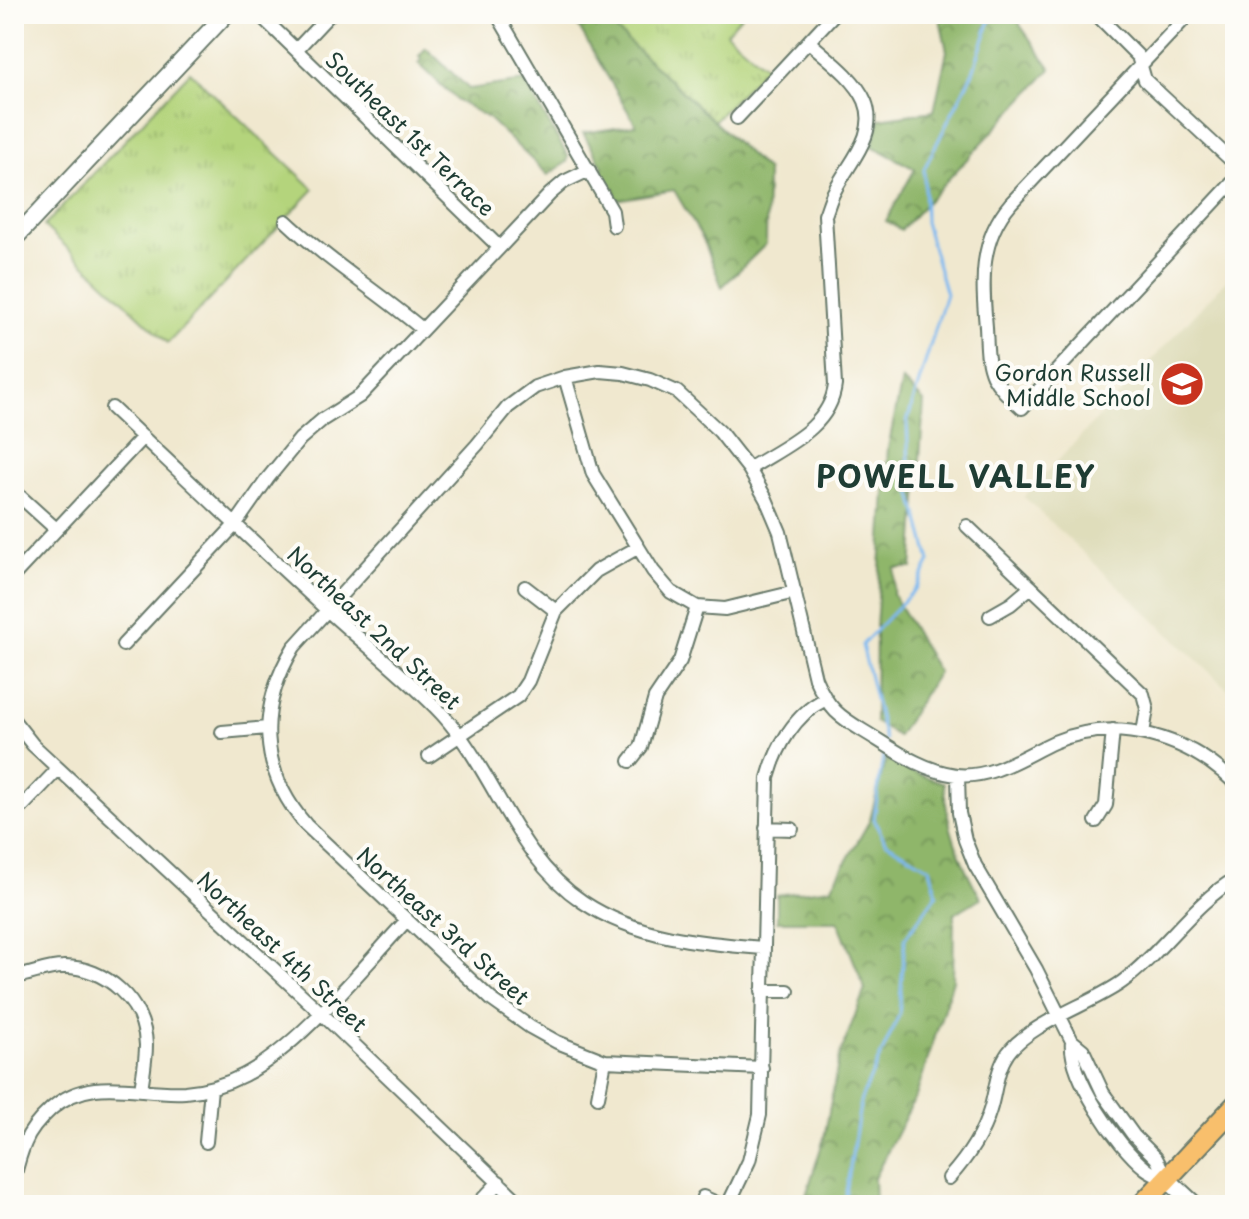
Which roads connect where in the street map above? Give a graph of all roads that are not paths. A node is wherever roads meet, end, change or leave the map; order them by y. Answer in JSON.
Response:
{"nodes":[{"id":1,"x":226,"y":14,"type":"edge"},
{"id":2,"x":259,"y":14,"type":"edge"},
{"id":3,"x":330,"y":14,"type":"edge"},
{"id":4,"x":497,"y":14,"type":"edge"},
{"id":5,"x":834,"y":14,"type":"edge"},
{"id":6,"x":1096,"y":14,"type":"edge"},
{"id":7,"x":1189,"y":14,"type":"edge"},
{"id":8,"x":809,"y":42,"type":"junction"},
{"id":9,"x":297,"y":49,"type":"junction"},
{"id":10,"x":1140,"y":64,"type":"junction"},
{"id":11,"x":737,"y":118,"type":"dead end"},
{"id":12,"x":589,"y":170,"type":"junction"},
{"id":13,"x":1235,"y":170,"type":"edge"},
{"id":14,"x":1235,"y":180,"type":"edge"},
{"id":15,"x":286,"y":221,"type":"dead end"},
{"id":16,"x":614,"y":226,"type":"dead end"},
{"id":17,"x":14,"y":239,"type":"edge"},
{"id":18,"x":499,"y":247,"type":"junction"},
{"id":19,"x":422,"y":329,"type":"junction"},
{"id":20,"x":565,"y":377,"type":"junction"},
{"id":21,"x":684,"y":378,"type":"dead end"},
{"id":22,"x":677,"y":392,"type":"junction"},
{"id":23,"x":112,"y":408,"type":"dead end"},
{"id":24,"x":143,"y":437,"type":"junction"},
{"id":25,"x":749,"y":469,"type":"junction"},
{"id":26,"x":14,"y":491,"type":"edge"},
{"id":27,"x":235,"y":525,"type":"junction"},
{"id":28,"x":967,"y":526,"type":"dead end"},
{"id":29,"x":56,"y":529,"type":"junction"},
{"id":30,"x":637,"y":548,"type":"junction"},
{"id":31,"x":14,"y":575,"type":"edge"},
{"id":32,"x":525,"y":587,"type":"dead end"},
{"id":33,"x":1031,"y":587,"type":"junction"},
{"id":34,"x":795,"y":592,"type":"junction"},
{"id":35,"x":697,"y":607,"type":"junction"},
{"id":36,"x":327,"y":610,"type":"junction"},
{"id":37,"x":556,"y":611,"type":"junction"},
{"id":38,"x":990,"y":616,"type":"dead end"},
{"id":39,"x":123,"y":645,"type":"dead end"},
{"id":40,"x":824,"y":700,"type":"junction"},
{"id":41,"x":16,"y":723,"type":"edge"},
{"id":42,"x":267,"y":728,"type":"junction"},
{"id":43,"x":1113,"y":730,"type":"junction"},
{"id":44,"x":222,"y":732,"type":"dead end"},
{"id":45,"x":1143,"y":733,"type":"junction"},
{"id":46,"x":459,"y":735,"type":"junction"},
{"id":47,"x":429,"y":756,"type":"dead end"},
{"id":48,"x":630,"y":761,"type":"dead end"},
{"id":49,"x":58,"y":769,"type":"junction"},
{"id":50,"x":958,"y":775,"type":"junction"},
{"id":51,"x":1235,"y":783,"type":"edge"},
{"id":52,"x":14,"y":815,"type":"edge"},
{"id":53,"x":1096,"y":821,"type":"dead end"},
{"id":54,"x":766,"y":828,"type":"junction"},
{"id":55,"x":792,"y":829,"type":"dead end"},
{"id":56,"x":1235,"y":879,"type":"edge"},
{"id":57,"x":407,"y":920,"type":"junction"},
{"id":58,"x":763,"y":948,"type":"junction"},
{"id":59,"x":14,"y":977,"type":"edge"},
{"id":60,"x":762,"y":991,"type":"junction"},
{"id":61,"x":788,"y":991,"type":"dead end"},
{"id":62,"x":320,"y":1012,"type":"junction"},
{"id":63,"x":1060,"y":1017,"type":"junction"},
{"id":64,"x":605,"y":1061,"type":"junction"},
{"id":65,"x":762,"y":1068,"type":"junction"},
{"id":66,"x":211,"y":1088,"type":"junction"},
{"id":67,"x":141,"y":1089,"type":"junction"},
{"id":68,"x":598,"y":1097,"type":"dead end"},
{"id":69,"x":1235,"y":1106,"type":"edge"},
{"id":70,"x":206,"y":1142,"type":"dead end"},
{"id":71,"x":14,"y":1178,"type":"edge"},
{"id":72,"x":949,"y":1178,"type":"dead end"},
{"id":73,"x":1167,"y":1179,"type":"junction"},
{"id":74,"x":499,"y":1182,"type":"junction"},
{"id":75,"x":703,"y":1197,"type":"dead end"},
{"id":76,"x":477,"y":1205,"type":"edge"},
{"id":77,"x":522,"y":1205,"type":"edge"},
{"id":78,"x":721,"y":1205,"type":"edge"},
{"id":79,"x":728,"y":1205,"type":"edge"},
{"id":80,"x":1142,"y":1205,"type":"edge"},
{"id":81,"x":1195,"y":1205,"type":"edge"}],
"edges":[{"from":1,"to":17,"type":"street"},
{"from":2,"to":9,"type":"street","name":"Southeast 1st Terrace"},
{"from":3,"to":9,"type":"street"},
{"from":4,"to":12,"type":"street"},
{"from":5,"to":8,"type":"street"},
{"from":6,"to":10,"type":"street"},
{"from":7,"to":10,"type":"street"},
{"from":8,"to":11,"type":"street"},
{"from":8,"to":25,"type":"street"},
{"from":9,"to":18,"type":"street","name":"Southeast 1st Terrace"},
{"from":10,"to":13,"type":"street"},
{"from":10,"to":14,"type":"street"},
{"from":12,"to":16,"type":"street"},
{"from":12,"to":18,"type":"street"},
{"from":15,"to":19,"type":"street"},
{"from":18,"to":19,"type":"street"},
{"from":19,"to":27,"type":"street"},
{"from":20,"to":22,"type":"street","name":"Northeast 3rd Street"},
{"from":20,"to":30,"type":"street"},
{"from":20,"to":36,"type":"street","name":"Northeast 3rd Street"},
{"from":21,"to":22,"type":"street"},
{"from":22,"to":25,"type":"street"},
{"from":23,"to":24,"type":"street","name":"Northeast 2nd Street"},
{"from":24,"to":27,"type":"street","name":"Northeast 2nd Street"},
{"from":24,"to":29,"type":"street"},
{"from":25,"to":34,"type":"street"},
{"from":26,"to":29,"type":"street"},
{"from":27,"to":36,"type":"street","name":"Northeast 2nd Street"},
{"from":27,"to":39,"type":"street"},
{"from":28,"to":33,"type":"street"},
{"from":29,"to":31,"type":"street"},
{"from":30,"to":35,"type":"street"},
{"from":30,"to":37,"type":"street"},
{"from":32,"to":37,"type":"street"},
{"from":33,"to":38,"type":"street"},
{"from":33,"to":45,"type":"street"},
{"from":34,"to":35,"type":"street"},
{"from":34,"to":40,"type":"street"},
{"from":35,"to":48,"type":"street"},
{"from":36,"to":42,"type":"street","name":"Northeast 3rd Street"},
{"from":36,"to":46,"type":"street","name":"Northeast 2nd Street"},
{"from":37,"to":46,"type":"street"},
{"from":40,"to":50,"type":"street"},
{"from":40,"to":54,"type":"street"},
{"from":41,"to":49,"type":"street","name":"Northeast 4th Street"},
{"from":42,"to":44,"type":"street"},
{"from":42,"to":57,"type":"street","name":"Northeast 3rd Street"},
{"from":43,"to":45,"type":"street"},
{"from":43,"to":50,"type":"street"},
{"from":43,"to":53,"type":"street"},
{"from":45,"to":51,"type":"street"},
{"from":46,"to":47,"type":"street"},
{"from":46,"to":58,"type":"street","name":"Northeast 2nd Street"},
{"from":49,"to":52,"type":"street"},
{"from":49,"to":62,"type":"street","name":"Northeast 4th Street"},
{"from":50,"to":63,"type":"street"},
{"from":54,"to":55,"type":"street"},
{"from":54,"to":58,"type":"street"},
{"from":56,"to":63,"type":"street"},
{"from":57,"to":62,"type":"street"},
{"from":57,"to":64,"type":"street","name":"Northeast 3rd Street"},
{"from":58,"to":60,"type":"street"},
{"from":59,"to":67,"type":"street"},
{"from":60,"to":61,"type":"street"},
{"from":60,"to":65,"type":"street"},
{"from":62,"to":66,"type":"street"},
{"from":62,"to":74,"type":"street","name":"Northeast 4th Street"},
{"from":63,"to":72,"type":"street"},
{"from":63,"to":73,"type":"street"},
{"from":64,"to":65,"type":"street","name":"Northeast 3rd Street"},
{"from":64,"to":68,"type":"street"},
{"from":65,"to":79,"type":"street"},
{"from":66,"to":67,"type":"street"},
{"from":66,"to":70,"type":"street"},
{"from":67,"to":71,"type":"street"},
{"from":69,"to":73,"type":"main road"},
{"from":73,"to":80,"type":"main road"},
{"from":73,"to":81,"type":"street"},
{"from":74,"to":76,"type":"street"},
{"from":74,"to":77,"type":"street","name":"Northeast 4th Street"},
{"from":75,"to":78,"type":"street"}]}
